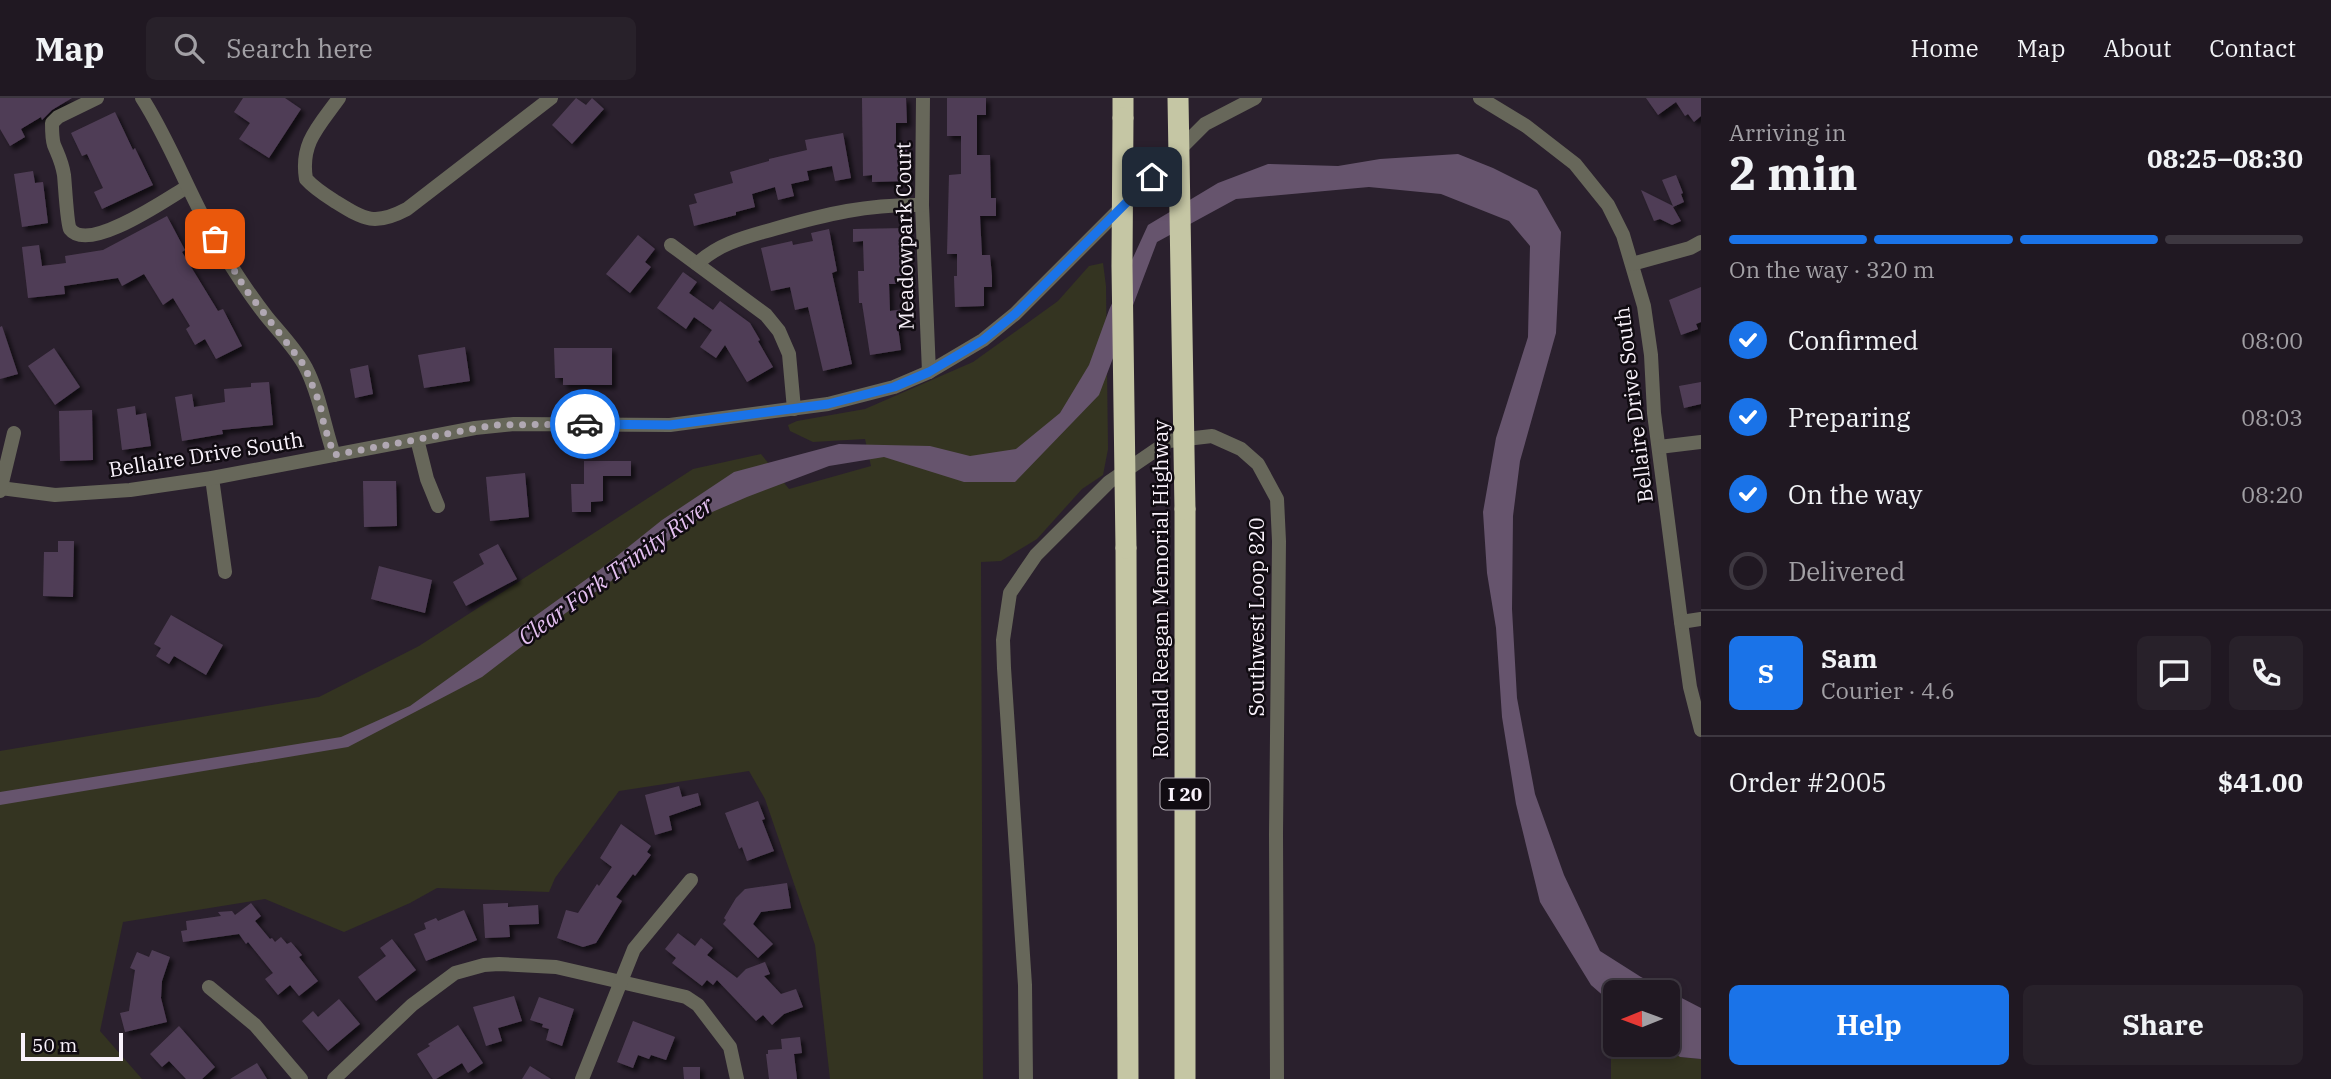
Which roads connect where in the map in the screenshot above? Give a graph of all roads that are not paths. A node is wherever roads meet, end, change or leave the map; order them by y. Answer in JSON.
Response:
{"nodes":[{"id":1,"x":97,"y":98,"type":"edge"},
{"id":2,"x":142,"y":98,"type":"edge"},
{"id":3,"x":339,"y":98,"type":"edge"},
{"id":4,"x":551,"y":98,"type":"edge"},
{"id":5,"x":923,"y":98,"type":"edge"},
{"id":6,"x":1178,"y":98,"type":"edge"},
{"id":7,"x":1255,"y":98,"type":"edge"},
{"id":8,"x":1480,"y":98,"type":"edge"},
{"id":9,"x":1123,"y":108,"type":"edge"},
{"id":10,"x":187,"y":187,"type":"junction"},
{"id":11,"x":922,"y":205,"type":"junction"},
{"id":12,"x":1701,"y":242,"type":"edge"},
{"id":13,"x":671,"y":244,"type":"dead end"},
{"id":14,"x":697,"y":264,"type":"junction"},
{"id":15,"x":1632,"y":264,"type":"junction"},
{"id":16,"x":929,"y":372,"type":"junction"},
{"id":17,"x":794,"y":409,"type":"junction"},
{"id":18,"x":14,"y":433,"type":"dead end"},
{"id":19,"x":417,"y":439,"type":"junction"},
{"id":20,"x":1701,"y":442,"type":"edge"},
{"id":21,"x":1659,"y":447,"type":"junction"},
{"id":22,"x":334,"y":455,"type":"junction"},
{"id":23,"x":212,"y":478,"type":"junction"},
{"id":24,"x":0,"y":489,"type":"edge"},
{"id":25,"x":438,"y":506,"type":"dead end"},
{"id":26,"x":225,"y":572,"type":"dead end"},
{"id":27,"x":1701,"y":619,"type":"edge"},
{"id":28,"x":1681,"y":622,"type":"junction"},
{"id":29,"x":1701,"y":730,"type":"edge"},
{"id":30,"x":691,"y":880,"type":"dead end"},
{"id":31,"x":621,"y":982,"type":"junction"},
{"id":32,"x":209,"y":987,"type":"dead end"},
{"id":33,"x":301,"y":1079,"type":"edge"},
{"id":34,"x":334,"y":1079,"type":"edge"},
{"id":35,"x":582,"y":1079,"type":"edge"},
{"id":36,"x":737,"y":1079,"type":"edge"},
{"id":37,"x":1026,"y":1079,"type":"edge"},
{"id":38,"x":1128,"y":1079,"type":"edge"},
{"id":39,"x":1185,"y":1079,"type":"edge"},
{"id":40,"x":1277,"y":1079,"type":"edge"}],
"edges":[{"from":1,"to":10,"type":"street"},
{"from":2,"to":10,"type":"street"},
{"from":3,"to":4,"type":"street"},
{"from":5,"to":11,"type":"street","name":"Meadowpark Court"},
{"from":6,"to":39,"type":"highway","name":"Ronald Reagan Memorial Highway","number":"I 20","bridge":true},
{"from":7,"to":16,"type":"street","name":"Bellaire Drive South"},
{"from":8,"to":15,"type":"street","name":"Bellaire Drive South"},
{"from":9,"to":38,"type":"highway","name":"Ronald Reagan Memorial Highway","bridge":true},
{"from":10,"to":22,"type":"street"},
{"from":11,"to":14,"type":"street"},
{"from":11,"to":16,"type":"street","name":"Meadowpark Court"},
{"from":12,"to":15,"type":"street"},
{"from":13,"to":14,"type":"street"},
{"from":14,"to":17,"type":"street"},
{"from":15,"to":21,"type":"street","name":"Bellaire Drive South"},
{"from":16,"to":17,"type":"street","name":"Bellaire Drive South"},
{"from":17,"to":19,"type":"street","name":"Bellaire Drive South"},
{"from":18,"to":24,"type":"street"},
{"from":19,"to":22,"type":"street","name":"Bellaire Drive South"},
{"from":19,"to":25,"type":"street"},
{"from":20,"to":21,"type":"street"},
{"from":21,"to":28,"type":"street","name":"Bellaire Drive South"},
{"from":22,"to":23,"type":"street","name":"Bellaire Drive South"},
{"from":23,"to":24,"type":"street","name":"Bellaire Drive South"},
{"from":23,"to":26,"type":"street"},
{"from":27,"to":28,"type":"street"},
{"from":28,"to":29,"type":"street","name":"Bellaire Drive South"},
{"from":30,"to":31,"type":"street"},
{"from":31,"to":34,"type":"street"},
{"from":31,"to":35,"type":"street"},
{"from":31,"to":36,"type":"street"},
{"from":32,"to":33,"type":"street"},
{"from":37,"to":40,"type":"street","name":"Southwest Loop 820"}]}
